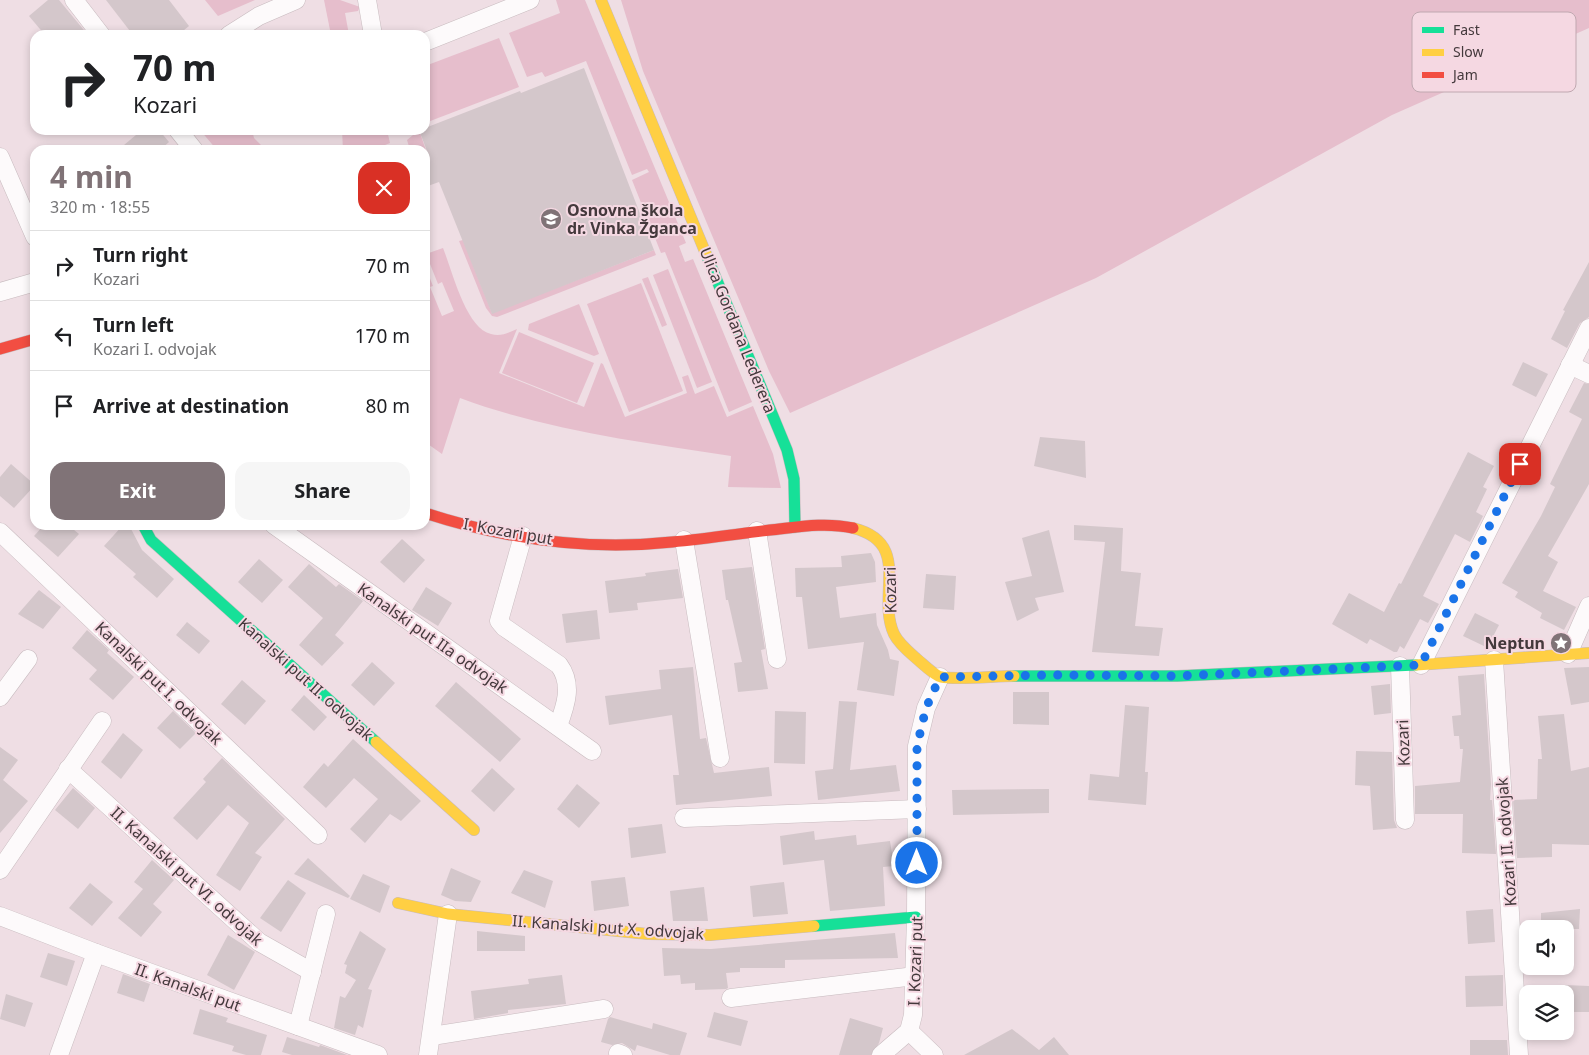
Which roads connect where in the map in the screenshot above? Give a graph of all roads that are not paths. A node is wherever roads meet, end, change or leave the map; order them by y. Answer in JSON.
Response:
{"nodes":[{"id":1,"x":74,"y":0,"type":"edge"},
{"id":2,"x":296,"y":0,"type":"edge"},
{"id":3,"x":530,"y":0,"type":"edge"},
{"id":4,"x":601,"y":0,"type":"edge"},
{"id":5,"x":365,"y":4,"type":"edge"},
{"id":6,"x":97,"y":30,"type":"edge"},
{"id":7,"x":237,"y":30,"type":"edge"},
{"id":8,"x":372,"y":30,"type":"edge"},
{"id":9,"x":430,"y":40,"type":"edge"},
{"id":10,"x":182,"y":135,"type":"edge"},
{"id":11,"x":190,"y":145,"type":"edge"},
{"id":12,"x":0,"y":158,"type":"edge"},
{"id":13,"x":30,"y":226,"type":"edge"},
{"id":14,"x":30,"y":283,"type":"edge"},
{"id":15,"x":0,"y":292,"type":"edge"},
{"id":16,"x":1589,"y":328,"type":"edge"},
{"id":17,"x":30,"y":340,"type":"edge"},
{"id":18,"x":0,"y":349,"type":"edge"},
{"id":19,"x":1570,"y":365,"type":"junction"},
{"id":20,"x":1589,"y":374,"type":"edge"},
{"id":21,"x":430,"y":514,"type":"edge"},
{"id":22,"x":795,"y":527,"type":"junction"},
{"id":23,"x":146,"y":530,"type":"edge"},
{"id":24,"x":281,"y":530,"type":"edge"},
{"id":25,"x":757,"y":531,"type":"junction"},
{"id":26,"x":0,"y":532,"type":"edge"},
{"id":27,"x":523,"y":536,"type":"junction"},
{"id":28,"x":684,"y":540,"type":"junction"},
{"id":29,"x":592,"y":545,"type":"joint"},
{"id":30,"x":1589,"y":606,"type":"edge"},
{"id":31,"x":1589,"y":653,"type":"edge"},
{"id":32,"x":1568,"y":654,"type":"junction"},
{"id":33,"x":28,"y":659,"type":"dead end"},
{"id":34,"x":777,"y":659,"type":"dead end"},
{"id":35,"x":1494,"y":660,"type":"junction"},
{"id":36,"x":1421,"y":665,"type":"junction"},
{"id":37,"x":1400,"y":666,"type":"junction"},
{"id":38,"x":940,"y":677,"type":"junction"},
{"id":39,"x":0,"y":698,"type":"edge"},
{"id":40,"x":102,"y":721,"type":"dead end"},
{"id":41,"x":558,"y":726,"type":"junction"},
{"id":42,"x":592,"y":751,"type":"dead end"},
{"id":43,"x":720,"y":758,"type":"dead end"},
{"id":44,"x":68,"y":769,"type":"junction"},
{"id":45,"x":917,"y":809,"type":"junction"},
{"id":46,"x":684,"y":818,"type":"dead end"},
{"id":47,"x":1405,"y":820,"type":"dead end"},
{"id":48,"x":474,"y":830,"type":"dead end"},
{"id":49,"x":318,"y":835,"type":"dead end"},
{"id":50,"x":0,"y":870,"type":"edge"},
{"id":51,"x":398,"y":903,"type":"dead end"},
{"id":52,"x":326,"y":914,"type":"dead end"},
{"id":53,"x":448,"y":914,"type":"junction"},
{"id":54,"x":0,"y":916,"type":"edge"},
{"id":55,"x":916,"y":918,"type":"junction"},
{"id":56,"x":96,"y":953,"type":"junction"},
{"id":57,"x":312,"y":972,"type":"junction"},
{"id":58,"x":914,"y":976,"type":"junction"},
{"id":59,"x":731,"y":998,"type":"dead end"},
{"id":60,"x":604,"y":1009,"type":"dead end"},
{"id":61,"x":298,"y":1026,"type":"junction"},
{"id":62,"x":909,"y":1031,"type":"junction"},
{"id":63,"x":432,"y":1036,"type":"junction"},
{"id":64,"x":59,"y":1055,"type":"edge"},
{"id":65,"x":378,"y":1055,"type":"edge"},
{"id":66,"x":428,"y":1055,"type":"edge"},
{"id":67,"x":881,"y":1055,"type":"edge"},
{"id":68,"x":934,"y":1055,"type":"edge"},
{"id":69,"x":1519,"y":1055,"type":"edge"}],
"edges":[{"from":1,"to":6,"type":"street"},
{"from":2,"to":7,"type":"street"},
{"from":3,"to":9,"type":"street"},
{"from":4,"to":22,"type":"street","name":"Ulica Gordana Lederera"},
{"from":5,"to":8,"type":"street"},
{"from":10,"to":11,"type":"street"},
{"from":12,"to":13,"type":"street"},
{"from":14,"to":15,"type":"street"},
{"from":16,"to":19,"type":"street"},
{"from":17,"to":18,"type":"street"},
{"from":19,"to":20,"type":"street"},
{"from":19,"to":36,"type":"street"},
{"from":21,"to":27,"type":"street","name":"I. Kozari put"},
{"from":22,"to":25,"type":"street","name":"Kozari"},
{"from":22,"to":38,"type":"street","name":"Kozari"},
{"from":23,"to":48,"type":"street","name":"Kanalski put II. odvojak"},
{"from":24,"to":41,"type":"street","name":"Kanalski put IIa odvojak"},
{"from":25,"to":28,"type":"street","name":"Kozari"},
{"from":25,"to":34,"type":"street"},
{"from":26,"to":49,"type":"street","name":"Kanalski put I. odvojak"},
{"from":27,"to":29,"type":"street","name":"I. Kozari put"},
{"from":27,"to":41,"type":"street"},
{"from":28,"to":29,"type":"street","name":"Kozari"},
{"from":28,"to":43,"type":"street"},
{"from":30,"to":32,"type":"street"},
{"from":31,"to":32,"type":"street"},
{"from":32,"to":35,"type":"street"},
{"from":33,"to":39,"type":"street"},
{"from":35,"to":36,"type":"street"},
{"from":35,"to":69,"type":"street","name":"Kozari II. odvojak"},
{"from":36,"to":37,"type":"street"},
{"from":37,"to":38,"type":"street"},
{"from":37,"to":47,"type":"street","name":"Kozari"},
{"from":38,"to":45,"type":"street","name":"I. Kozari put"},
{"from":40,"to":44,"type":"street"},
{"from":41,"to":42,"type":"street","name":"Kanalski put IIa odvojak"},
{"from":44,"to":50,"type":"street"},
{"from":44,"to":57,"type":"street","name":"II. Kanalski put VI. odvojak"},
{"from":45,"to":46,"type":"street"},
{"from":45,"to":55,"type":"street","name":"I. Kozari put"},
{"from":51,"to":53,"type":"street","name":"II. Kanalski put X. odvojak"},
{"from":52,"to":57,"type":"street"},
{"from":53,"to":55,"type":"street","name":"II. Kanalski put X. odvojak"},
{"from":53,"to":63,"type":"street"},
{"from":54,"to":56,"type":"street","name":"II. Kanalski put"},
{"from":55,"to":58,"type":"street","name":"I. Kozari put"},
{"from":56,"to":61,"type":"street","name":"II. Kanalski put"},
{"from":56,"to":64,"type":"street"},
{"from":57,"to":61,"type":"street"},
{"from":58,"to":59,"type":"street"},
{"from":58,"to":62,"type":"street","name":"I. Kozari put"},
{"from":60,"to":63,"type":"street"},
{"from":61,"to":65,"type":"street","name":"II. Kanalski put"},
{"from":62,"to":67,"type":"street"},
{"from":62,"to":68,"type":"street"},
{"from":63,"to":66,"type":"street"}]}
